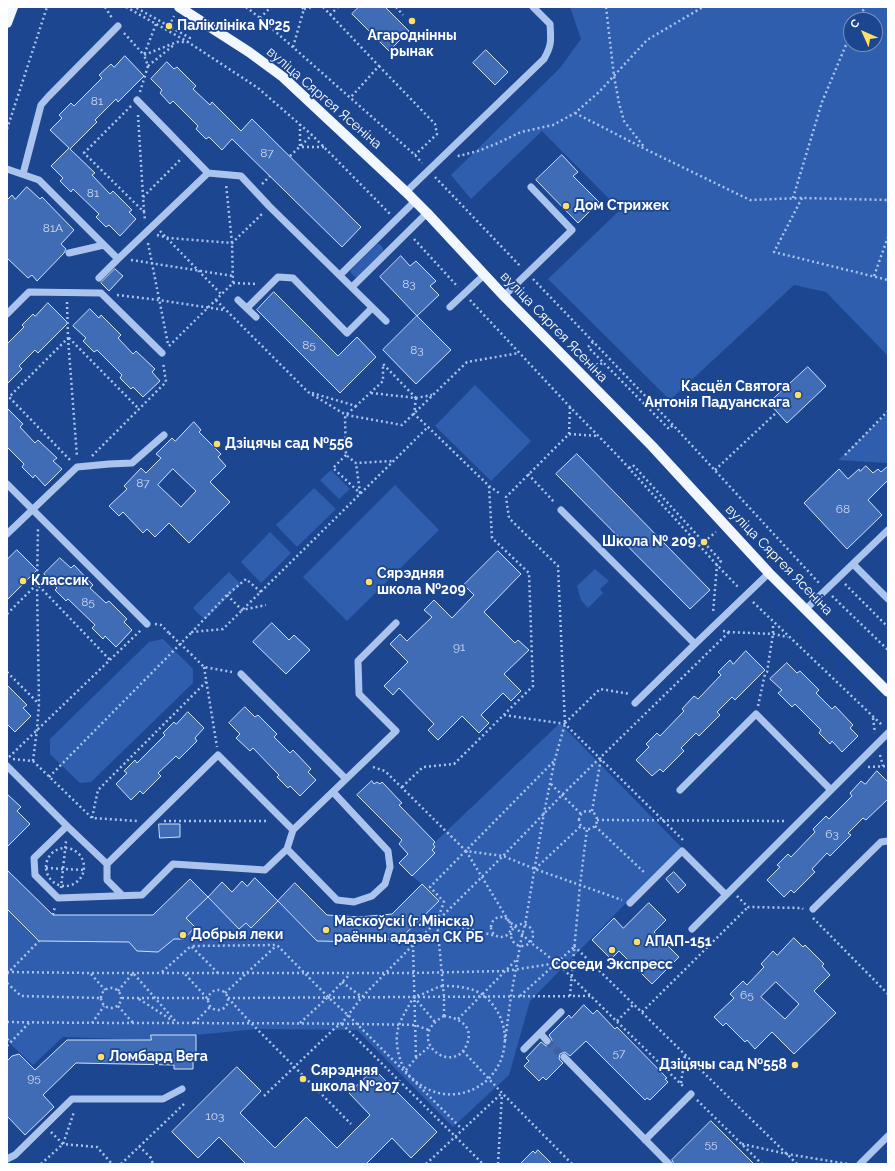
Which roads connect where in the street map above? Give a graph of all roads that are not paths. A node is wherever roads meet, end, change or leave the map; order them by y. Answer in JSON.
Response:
{"nodes":[{"id":1,"x":13,"y":7,"type":"edge"},
{"id":2,"x":179,"y":7,"type":"edge"},
{"id":3,"x":533,"y":7,"type":"edge"},
{"id":4,"x":7,"y":23,"type":"edge"},
{"id":5,"x":118,"y":26,"type":"road end"},
{"id":6,"x":137,"y":100,"type":"road end"},
{"id":7,"x":7,"y":170,"type":"edge"},
{"id":8,"x":208,"y":173,"type":"junction"},
{"id":9,"x":23,"y":174,"type":"junction"},
{"id":10,"x":530,"y":186,"type":"dead end"},
{"id":11,"x":406,"y":192,"type":"junction"},
{"id":12,"x":415,"y":201,"type":"junction"},
{"id":13,"x":427,"y":213,"type":"junction"},
{"id":14,"x":104,"y":245,"type":"junction"},
{"id":15,"x":69,"y":253,"type":"dead end"},
{"id":16,"x":118,"y":259,"type":"junction"},
{"id":17,"x":340,"y":275,"type":"junction"},
{"id":18,"x":484,"y":275,"type":"junction"},
{"id":19,"x":99,"y":278,"type":"dead end"},
{"id":20,"x":352,"y":287,"type":"junction"},
{"id":21,"x":504,"y":296,"type":"junction"},
{"id":22,"x":238,"y":300,"type":"dead end"},
{"id":23,"x":450,"y":306,"type":"dead end"},
{"id":24,"x":246,"y":308,"type":"junction"},
{"id":25,"x":372,"y":308,"type":"junction"},
{"id":26,"x":7,"y":314,"type":"edge"},
{"id":27,"x":256,"y":318,"type":"dead end"},
{"id":28,"x":386,"y":321,"type":"dead end"},
{"id":29,"x":162,"y":353,"type":"road end"},
{"id":30,"x":164,"y":435,"type":"dead end"},
{"id":31,"x":7,"y":484,"type":"edge"},
{"id":32,"x":561,"y":510,"type":"road end"},
{"id":33,"x":36,"y":512,"type":"junction"},
{"id":34,"x":888,"y":530,"type":"edge"},
{"id":35,"x":7,"y":534,"type":"edge"},
{"id":36,"x":853,"y":564,"type":"junction"},
{"id":37,"x":769,"y":573,"type":"junction"},
{"id":38,"x":888,"y":599,"type":"edge"},
{"id":39,"x":806,"y":609,"type":"junction"},
{"id":40,"x":396,"y":623,"type":"dead end"},
{"id":41,"x":148,"y":624,"type":"road end"},
{"id":42,"x":695,"y":644,"type":"junction"},
{"id":43,"x":241,"y":674,"type":"road end"},
{"id":44,"x":888,"y":692,"type":"edge"},
{"id":45,"x":635,"y":703,"type":"dead end"},
{"id":46,"x":888,"y":733,"type":"edge"},
{"id":47,"x":7,"y":766,"type":"edge"},
{"id":48,"x":346,"y":779,"type":"junction"},
{"id":49,"x":680,"y":790,"type":"dead end"},
{"id":50,"x":832,"y":790,"type":"junction"},
{"id":51,"x":333,"y":792,"type":"junction"},
{"id":52,"x":67,"y":826,"type":"junction"},
{"id":53,"x":293,"y":830,"type":"junction"},
{"id":54,"x":888,"y":841,"type":"edge"},
{"id":55,"x":287,"y":849,"type":"junction"},
{"id":56,"x":107,"y":864,"type":"junction"},
{"id":57,"x":729,"y":892,"type":"junction"},
{"id":58,"x":122,"y":895,"type":"junction"},
{"id":59,"x":630,"y":903,"type":"road end"},
{"id":60,"x":811,"y":912,"type":"road end"},
{"id":61,"x":692,"y":929,"type":"dead end"},
{"id":62,"x":561,"y":1012,"type":"dead end"},
{"id":63,"x":540,"y":1033,"type":"junction"},
{"id":64,"x":548,"y":1041,"type":"tunnel mouth"},
{"id":65,"x":524,"y":1049,"type":"dead end"},
{"id":66,"x":564,"y":1058,"type":"tunnel mouth"},
{"id":67,"x":182,"y":1089,"type":"dead end"},
{"id":68,"x":691,"y":1094,"type":"road end"},
{"id":69,"x":888,"y":1136,"type":"edge"},
{"id":70,"x":645,"y":1140,"type":"junction"},
{"id":71,"x":7,"y":1159,"type":"edge"},
{"id":72,"x":669,"y":1164,"type":"edge"},
{"id":73,"x":860,"y":1164,"type":"edge"}],
"edges":[{"from":1,"to":4,"type":"main road"},
{"from":2,"to":11,"type":"main road","name":"вуліца Сяргея Ясеніна"},
{"from":3,"to":11,"type":"lane"},
{"from":5,"to":9,"type":"lane"},
{"from":6,"to":8,"type":"lane"},
{"from":7,"to":9,"type":"lane"},
{"from":8,"to":16,"type":"lane"},
{"from":8,"to":17,"type":"lane"},
{"from":9,"to":14,"type":"lane"},
{"from":10,"to":21,"type":"lane"},
{"from":11,"to":12,"type":"main road","name":"вуліца Сяргея Ясеніна"},
{"from":12,"to":13,"type":"main road","name":"вуліца Сяргея Ясеніна"},
{"from":12,"to":17,"type":"lane"},
{"from":13,"to":18,"type":"main road","name":"вуліца Сяргея Ясеніна"},
{"from":13,"to":20,"type":"lane"},
{"from":14,"to":15,"type":"lane"},
{"from":14,"to":16,"type":"lane"},
{"from":16,"to":19,"type":"lane"},
{"from":17,"to":20,"type":"lane"},
{"from":18,"to":21,"type":"main road","name":"вуліца Сяргея Ясеніна"},
{"from":18,"to":23,"type":"lane"},
{"from":20,"to":25,"type":"lane"},
{"from":21,"to":37,"type":"main road","name":"вуліца Сяргея Ясеніна"},
{"from":22,"to":24,"type":"lane"},
{"from":24,"to":25,"type":"lane"},
{"from":24,"to":27,"type":"lane"},
{"from":25,"to":28,"type":"lane"},
{"from":26,"to":29,"type":"lane"},
{"from":30,"to":33,"type":"lane"},
{"from":31,"to":33,"type":"lane"},
{"from":32,"to":42,"type":"lane"},
{"from":33,"to":35,"type":"lane"},
{"from":33,"to":41,"type":"lane"},
{"from":34,"to":36,"type":"lane"},
{"from":36,"to":38,"type":"lane"},
{"from":36,"to":39,"type":"lane"},
{"from":37,"to":39,"type":"main road","name":"вуліца Сяргея Ясеніна"},
{"from":37,"to":42,"type":"lane"},
{"from":39,"to":44,"type":"main road","name":"вуліца Сяргея Ясеніна"},
{"from":40,"to":48,"type":"lane"},
{"from":42,"to":45,"type":"lane"},
{"from":43,"to":48,"type":"lane"},
{"from":46,"to":50,"type":"lane"},
{"from":47,"to":52,"type":"lane"},
{"from":48,"to":51,"type":"lane"},
{"from":49,"to":50,"type":"lane"},
{"from":50,"to":57,"type":"lane"},
{"from":51,"to":53,"type":"lane"},
{"from":51,"to":55,"type":"lane"},
{"from":52,"to":56,"type":"lane"},
{"from":52,"to":58,"type":"lane"},
{"from":53,"to":55,"type":"lane"},
{"from":53,"to":56,"type":"lane"},
{"from":54,"to":60,"type":"lane"},
{"from":55,"to":58,"type":"lane"},
{"from":56,"to":58,"type":"lane"},
{"from":57,"to":59,"type":"lane"},
{"from":57,"to":61,"type":"lane"},
{"from":62,"to":63,"type":"lane"},
{"from":63,"to":64,"type":"lane"},
{"from":63,"to":65,"type":"lane"},
{"from":66,"to":70,"type":"lane"},
{"from":67,"to":71,"type":"lane"},
{"from":68,"to":70,"type":"lane"},
{"from":69,"to":73,"type":"lane"},
{"from":70,"to":72,"type":"lane"}]}
